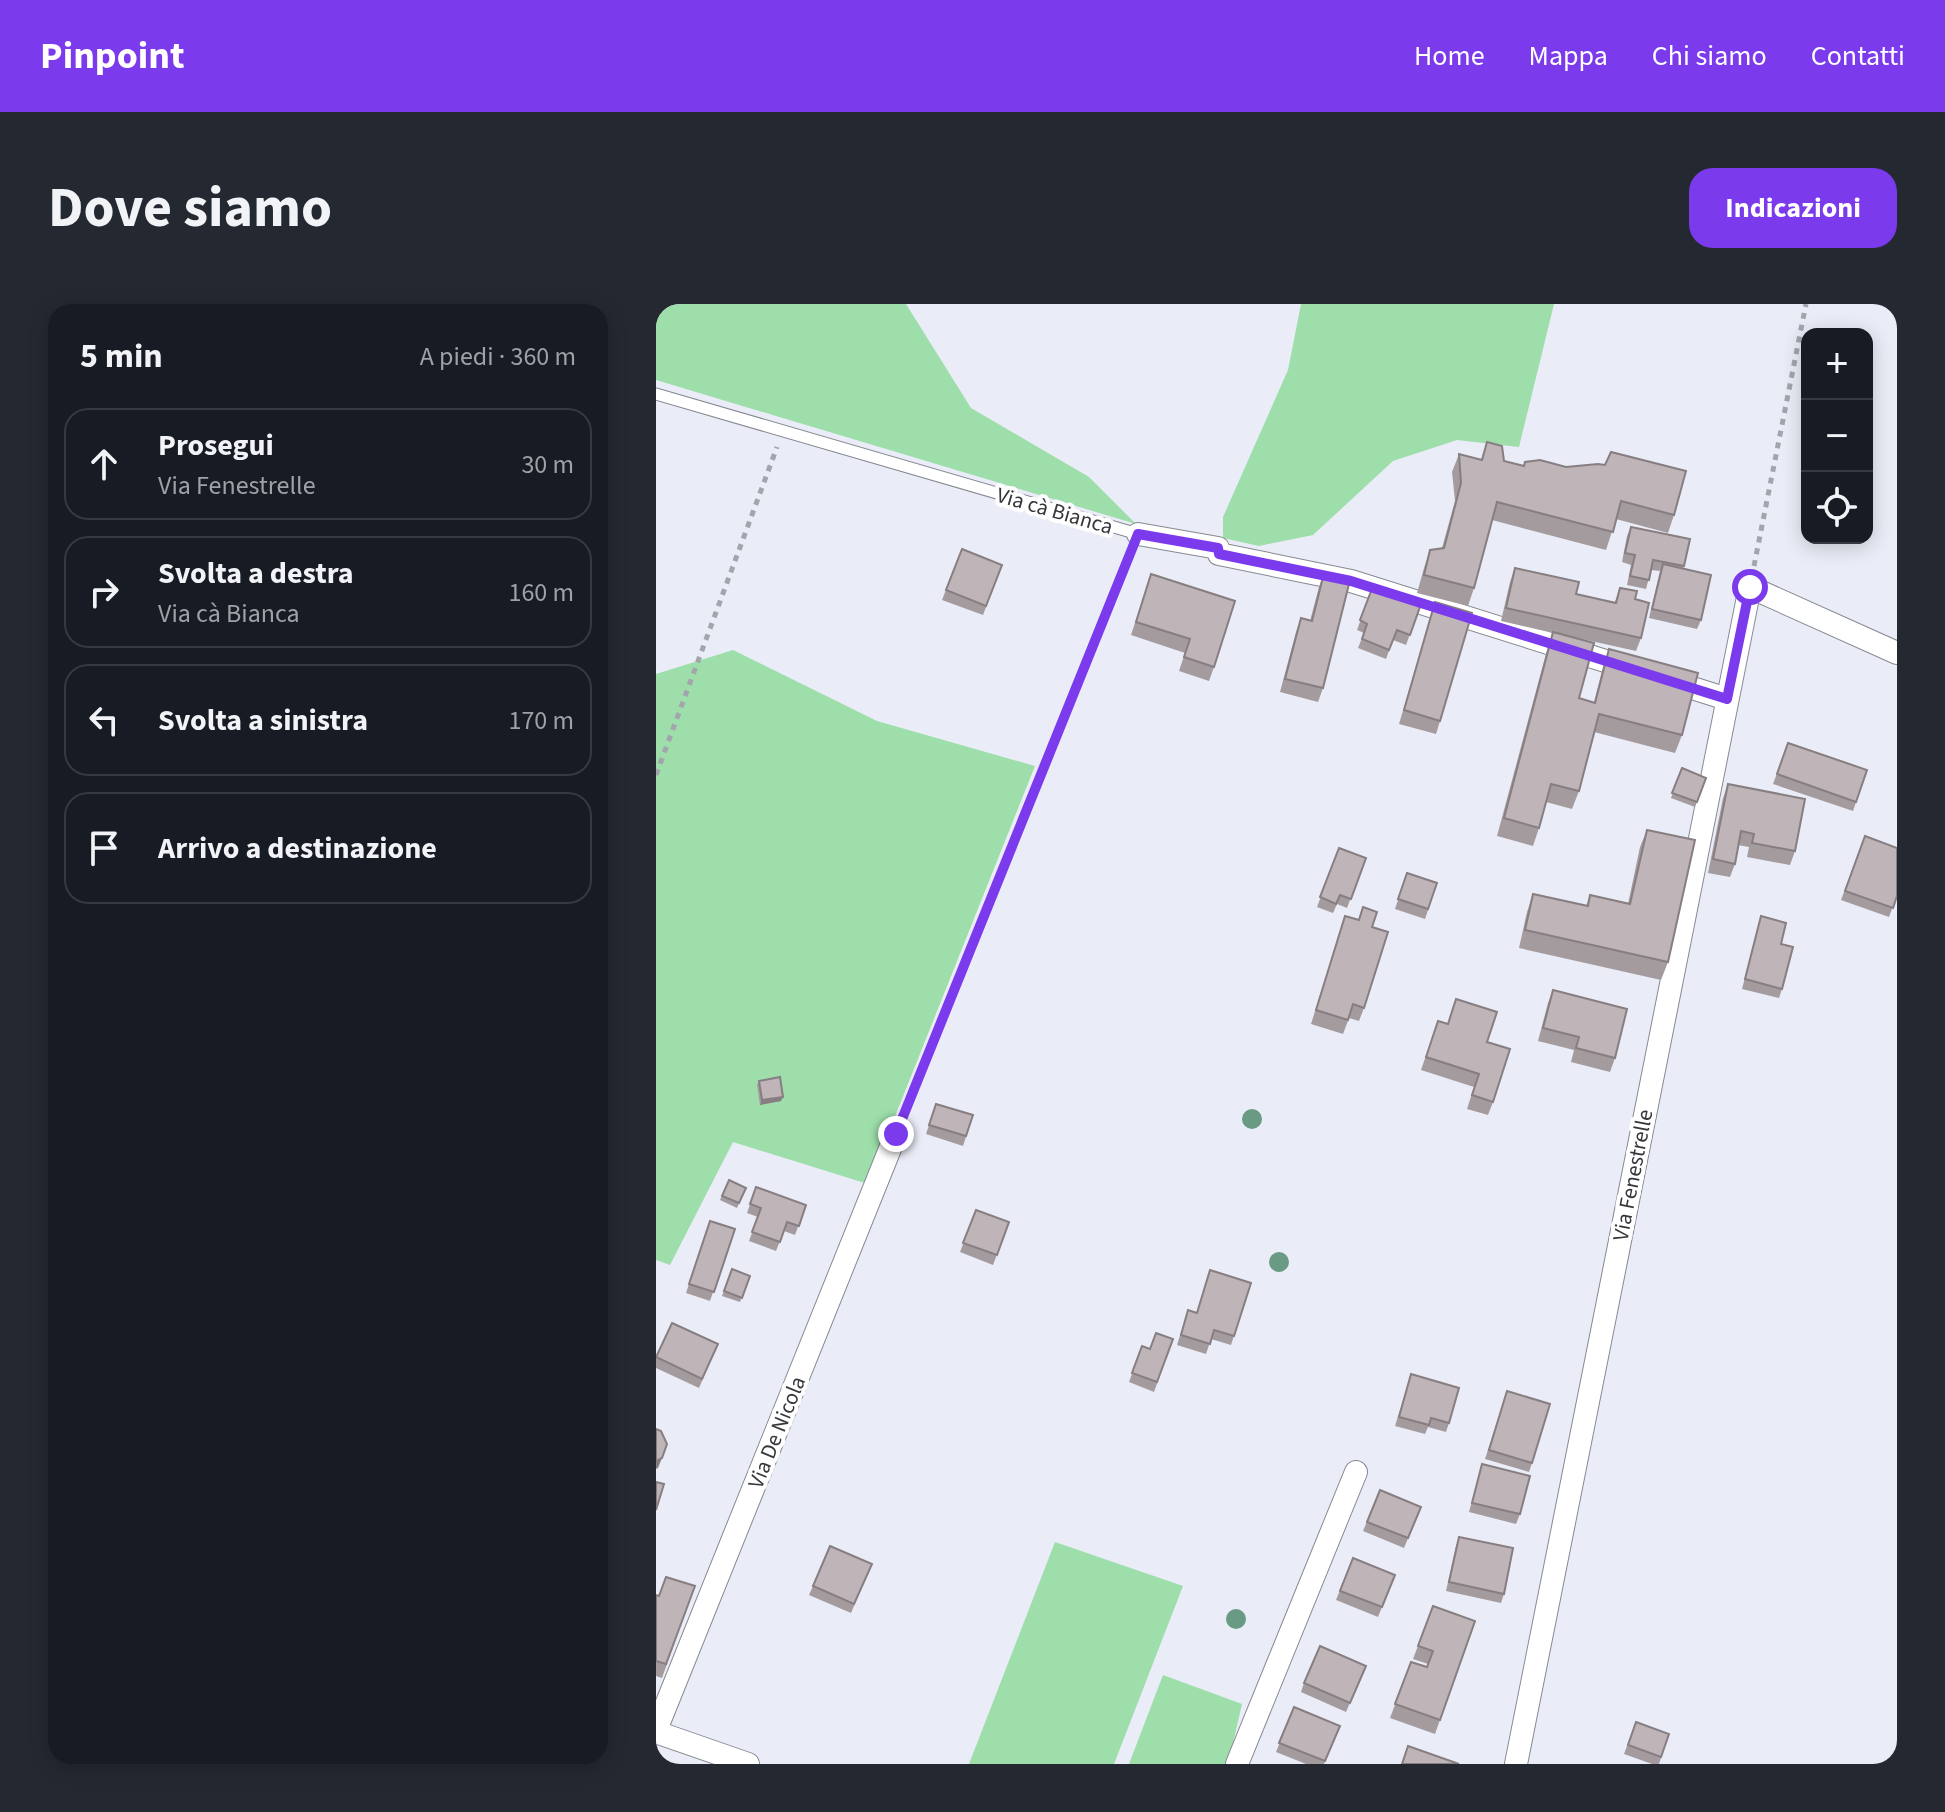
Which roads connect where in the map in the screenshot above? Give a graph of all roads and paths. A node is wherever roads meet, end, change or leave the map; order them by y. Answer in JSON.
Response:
{"nodes":[{"id":1,"x":1806,"y":304,"type":"edge"},
{"id":2,"x":656,"y":394,"type":"edge"},
{"id":3,"x":783,"y":431,"type":"junction"},
{"id":4,"x":1138,"y":534,"type":"junction"},
{"id":5,"x":1750,"y":587,"type":"junction"},
{"id":6,"x":1897,"y":653,"type":"edge"},
{"id":7,"x":1727,"y":699,"type":"junction"},
{"id":8,"x":656,"y":775,"type":"edge"},
{"id":9,"x":896,"y":1134,"type":"joint"},
{"id":10,"x":1356,"y":1472,"type":"dead end"},
{"id":11,"x":656,"y":1731,"type":"edge"},
{"id":12,"x":748,"y":1764,"type":"edge"},
{"id":13,"x":1237,"y":1764,"type":"edge"},
{"id":14,"x":1516,"y":1764,"type":"edge"}],
"edges":[{"from":1,"to":5,"type":"path"},
{"from":2,"to":3,"type":"lane","name":"Via cà Bianca"},
{"from":3,"to":4,"type":"lane","name":"Via cà Bianca"},
{"from":3,"to":8,"type":"path"},
{"from":4,"to":7,"type":"street","name":"Via cà Bianca"},
{"from":4,"to":9,"type":"path"},
{"from":5,"to":6,"type":"street"},
{"from":5,"to":7,"type":"street","name":"Via Fenestrelle"},
{"from":7,"to":14,"type":"street","name":"Via Fenestrelle"},
{"from":9,"to":11,"type":"street","name":"Via De Nicola"},
{"from":10,"to":13,"type":"street"},
{"from":11,"to":12,"type":"street","name":"Via De Nicola"}]}
